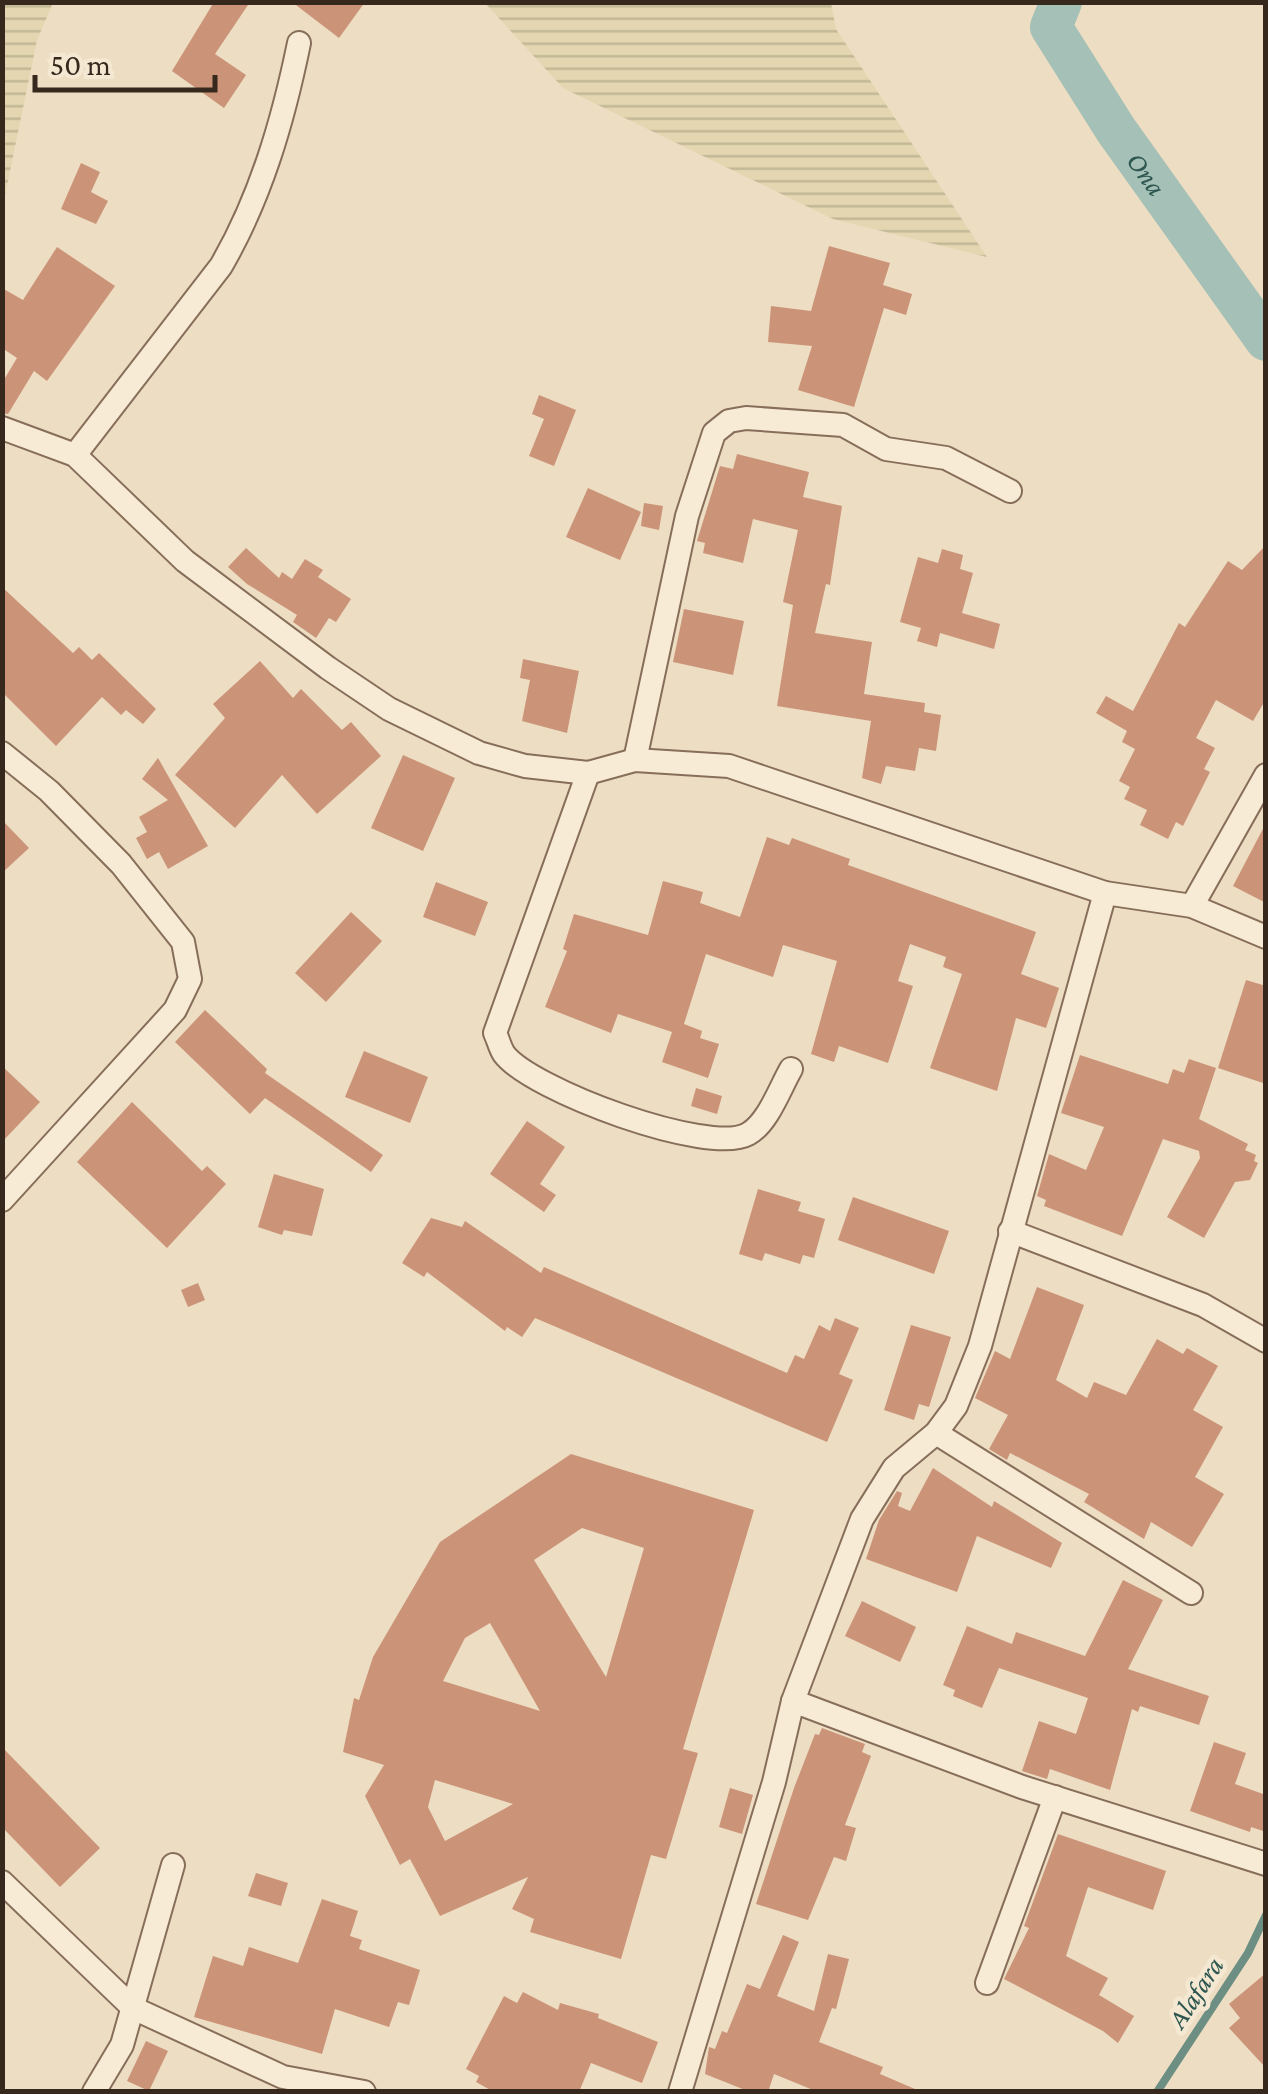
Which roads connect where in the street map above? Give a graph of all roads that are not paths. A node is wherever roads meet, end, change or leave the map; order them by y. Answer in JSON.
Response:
{"nodes":[{"id":1,"x":299,"y":43,"type":"dead end"},
{"id":2,"x":2,"y":428,"type":"edge"},
{"id":3,"x":75,"y":455,"type":"junction"},
{"id":4,"x":1010,"y":490,"type":"dead end"},
{"id":5,"x":2,"y":753,"type":"edge"},
{"id":6,"x":635,"y":760,"type":"junction"},
{"id":7,"x":588,"y":773,"type":"junction"},
{"id":8,"x":1266,"y":775,"type":"edge"},
{"id":9,"x":1105,"y":893,"type":"junction"},
{"id":10,"x":1192,"y":906,"type":"junction"},
{"id":11,"x":1266,"y":937,"type":"edge"},
{"id":12,"x":790,"y":1070,"type":"dead end"},
{"id":13,"x":2,"y":1200,"type":"edge"},
{"id":14,"x":1010,"y":1231,"type":"junction"},
{"id":15,"x":1266,"y":1341,"type":"edge"},
{"id":16,"x":936,"y":1433,"type":"junction"},
{"id":17,"x":1190,"y":1594,"type":"dead end"},
{"id":18,"x":793,"y":1701,"type":"junction"},
{"id":19,"x":1055,"y":1798,"type":"junction"},
{"id":20,"x":1266,"y":1864,"type":"edge"},
{"id":21,"x":173,"y":1865,"type":"dead end"},
{"id":22,"x":2,"y":1882,"type":"edge"},
{"id":23,"x":987,"y":1982,"type":"dead end"},
{"id":24,"x":133,"y":2008,"type":"junction"},
{"id":25,"x":94,"y":2092,"type":"edge"},
{"id":26,"x":364,"y":2092,"type":"edge"},
{"id":27,"x":680,"y":2092,"type":"edge"}],
"edges":[{"from":1,"to":3,"type":"street"},
{"from":2,"to":3,"type":"street"},
{"from":3,"to":7,"type":"street"},
{"from":4,"to":6,"type":"street"},
{"from":5,"to":13,"type":"street"},
{"from":6,"to":7,"type":"street"},
{"from":6,"to":9,"type":"street"},
{"from":7,"to":12,"type":"street"},
{"from":8,"to":10,"type":"street"},
{"from":9,"to":10,"type":"street"},
{"from":9,"to":14,"type":"street"},
{"from":10,"to":11,"type":"street"},
{"from":14,"to":15,"type":"street"},
{"from":14,"to":16,"type":"street"},
{"from":16,"to":17,"type":"street"},
{"from":16,"to":18,"type":"street"},
{"from":18,"to":19,"type":"street"},
{"from":18,"to":27,"type":"street"},
{"from":19,"to":20,"type":"street"},
{"from":19,"to":23,"type":"street"},
{"from":21,"to":24,"type":"street"},
{"from":22,"to":24,"type":"street"},
{"from":24,"to":25,"type":"street"},
{"from":24,"to":26,"type":"street"}]}
